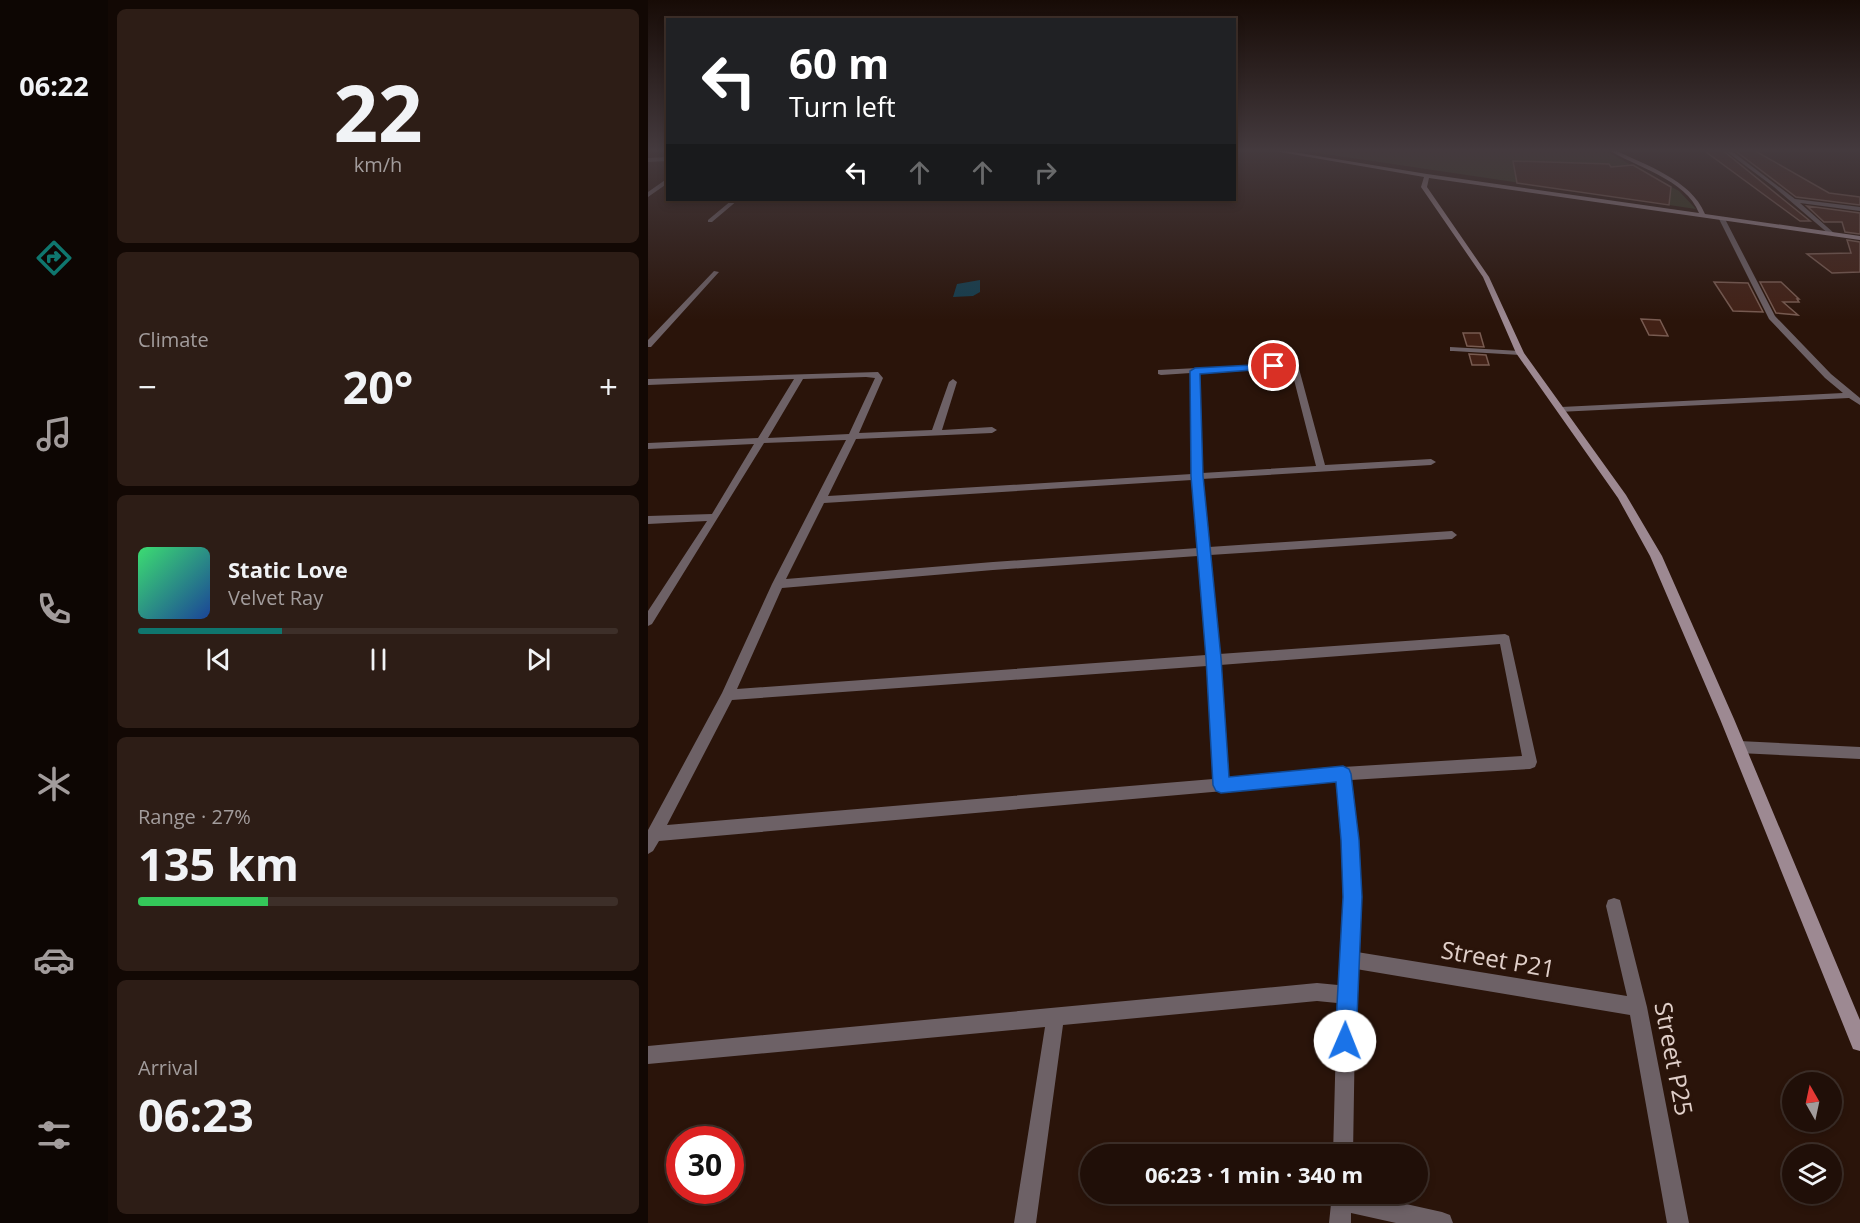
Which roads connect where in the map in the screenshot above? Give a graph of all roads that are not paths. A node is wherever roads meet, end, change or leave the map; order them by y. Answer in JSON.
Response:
{"nodes":[{"id":1,"x":728,"y":206,"type":"edge"},
{"id":2,"x":1437,"y":206,"type":"edge"},
{"id":3,"x":1635,"y":206,"type":"edge"},
{"id":4,"x":1699,"y":206,"type":"edge"},
{"id":5,"x":1800,"y":206,"type":"edge"},
{"id":6,"x":1836,"y":206,"type":"edge"},
{"id":7,"x":1860,"y":209,"type":"edge"},
{"id":8,"x":1703,"y":216,"type":"junction"},
{"id":9,"x":1722,"y":219,"type":"junction"},
{"id":10,"x":710,"y":221,"type":"dead end"},
{"id":11,"x":1832,"y":234,"type":"junction"},
{"id":12,"x":1860,"y":238,"type":"edge"},
{"id":13,"x":716,"y":272,"type":"dead end"},
{"id":14,"x":648,"y":345,"type":"edge"},
{"id":15,"x":1454,"y":349,"type":"dead end"},
{"id":16,"x":1520,"y":353,"type":"junction"},
{"id":17,"x":1195,"y":371,"type":"junction"},
{"id":18,"x":1161,"y":372,"type":"dead end"},
{"id":19,"x":800,"y":376,"type":"junction"},
{"id":20,"x":648,"y":382,"type":"edge"},
{"id":21,"x":953,"y":382,"type":"dead end"},
{"id":22,"x":1849,"y":394,"type":"junction"},
{"id":23,"x":1860,"y":402,"type":"edge"},
{"id":24,"x":1561,"y":410,"type":"junction"},
{"id":25,"x":992,"y":430,"type":"dead end"},
{"id":26,"x":936,"y":433,"type":"junction"},
{"id":27,"x":852,"y":438,"type":"junction"},
{"id":28,"x":761,"y":440,"type":"junction"},
{"id":29,"x":648,"y":446,"type":"edge"},
{"id":30,"x":1431,"y":462,"type":"dead end"},
{"id":31,"x":1321,"y":468,"type":"junction"},
{"id":32,"x":1197,"y":476,"type":"junction"},
{"id":33,"x":821,"y":500,"type":"junction"},
{"id":34,"x":715,"y":517,"type":"junction"},
{"id":35,"x":648,"y":520,"type":"edge"},
{"id":36,"x":1452,"y":535,"type":"dead end"},
{"id":37,"x":1204,"y":551,"type":"junction"},
{"id":38,"x":778,"y":584,"type":"junction"},
{"id":39,"x":653,"y":606,"type":"edge"},
{"id":40,"x":648,"y":621,"type":"edge"},
{"id":41,"x":1214,"y":658,"type":"junction"},
{"id":42,"x":728,"y":694,"type":"junction"},
{"id":43,"x":1739,"y":747,"type":"junction"},
{"id":44,"x":1860,"y":753,"type":"edge"},
{"id":45,"x":1343,"y":774,"type":"junction"},
{"id":46,"x":1221,"y":785,"type":"junction"},
{"id":47,"x":651,"y":840,"type":"edge"},
{"id":48,"x":1614,"y":906,"type":"dead end"},
{"id":49,"x":1350,"y":959,"type":"junction"},
{"id":50,"x":1346,"y":995,"type":"junction"},
{"id":51,"x":1638,"y":1007,"type":"junction"},
{"id":52,"x":1055,"y":1018,"type":"junction"},
{"id":53,"x":1860,"y":1042,"type":"edge"},
{"id":54,"x":648,"y":1055,"type":"edge"},
{"id":55,"x":1343,"y":1144,"type":"edge"},
{"id":56,"x":1341,"y":1204,"type":"edge"},
{"id":57,"x":1369,"y":1204,"type":"edge"},
{"id":58,"x":1025,"y":1223,"type":"edge"},
{"id":59,"x":1340,"y":1223,"type":"edge"},
{"id":60,"x":1442,"y":1223,"type":"edge"},
{"id":61,"x":1678,"y":1223,"type":"edge"}],
"edges":[{"from":1,"to":10,"type":"street"},
{"from":2,"to":16,"type":"street"},
{"from":3,"to":8,"type":"street"},
{"from":4,"to":8,"type":"street"},
{"from":5,"to":11,"type":"street"},
{"from":6,"to":7,"type":"street"},
{"from":8,"to":9,"type":"street"},
{"from":9,"to":11,"type":"street"},
{"from":9,"to":22,"type":"street"},
{"from":11,"to":12,"type":"street"},
{"from":13,"to":14,"type":"street"},
{"from":15,"to":16,"type":"street"},
{"from":16,"to":24,"type":"street"},
{"from":17,"to":18,"type":"street"},
{"from":17,"to":31,"type":"street"},
{"from":17,"to":32,"type":"street"},
{"from":19,"to":20,"type":"street"},
{"from":19,"to":27,"type":"street"},
{"from":19,"to":28,"type":"street"},
{"from":21,"to":26,"type":"street"},
{"from":22,"to":23,"type":"street"},
{"from":22,"to":24,"type":"street"},
{"from":24,"to":43,"type":"street"},
{"from":25,"to":26,"type":"street"},
{"from":26,"to":27,"type":"street"},
{"from":27,"to":28,"type":"street"},
{"from":27,"to":33,"type":"street"},
{"from":28,"to":29,"type":"street"},
{"from":28,"to":34,"type":"street"},
{"from":30,"to":31,"type":"street"},
{"from":31,"to":32,"type":"street"},
{"from":32,"to":33,"type":"street"},
{"from":32,"to":37,"type":"street"},
{"from":33,"to":38,"type":"street"},
{"from":34,"to":35,"type":"street"},
{"from":34,"to":39,"type":"street"},
{"from":36,"to":37,"type":"street"},
{"from":37,"to":38,"type":"street"},
{"from":37,"to":41,"type":"street"},
{"from":38,"to":42,"type":"street"},
{"from":39,"to":40,"type":"street"},
{"from":41,"to":42,"type":"street"},
{"from":41,"to":45,"type":"street"},
{"from":41,"to":46,"type":"street"},
{"from":42,"to":47,"type":"street"},
{"from":43,"to":44,"type":"street"},
{"from":43,"to":53,"type":"street"},
{"from":45,"to":46,"type":"street"},
{"from":45,"to":49,"type":"street"},
{"from":46,"to":47,"type":"street"},
{"from":48,"to":51,"type":"street","name":"Street P25"},
{"from":49,"to":50,"type":"street"},
{"from":49,"to":51,"type":"street","name":"Street P21"},
{"from":50,"to":52,"type":"street"},
{"from":50,"to":55,"type":"street"},
{"from":51,"to":61,"type":"street","name":"Street P25"},
{"from":52,"to":54,"type":"street"},
{"from":52,"to":58,"type":"street"},
{"from":56,"to":59,"type":"street"},
{"from":57,"to":60,"type":"street"}]}
